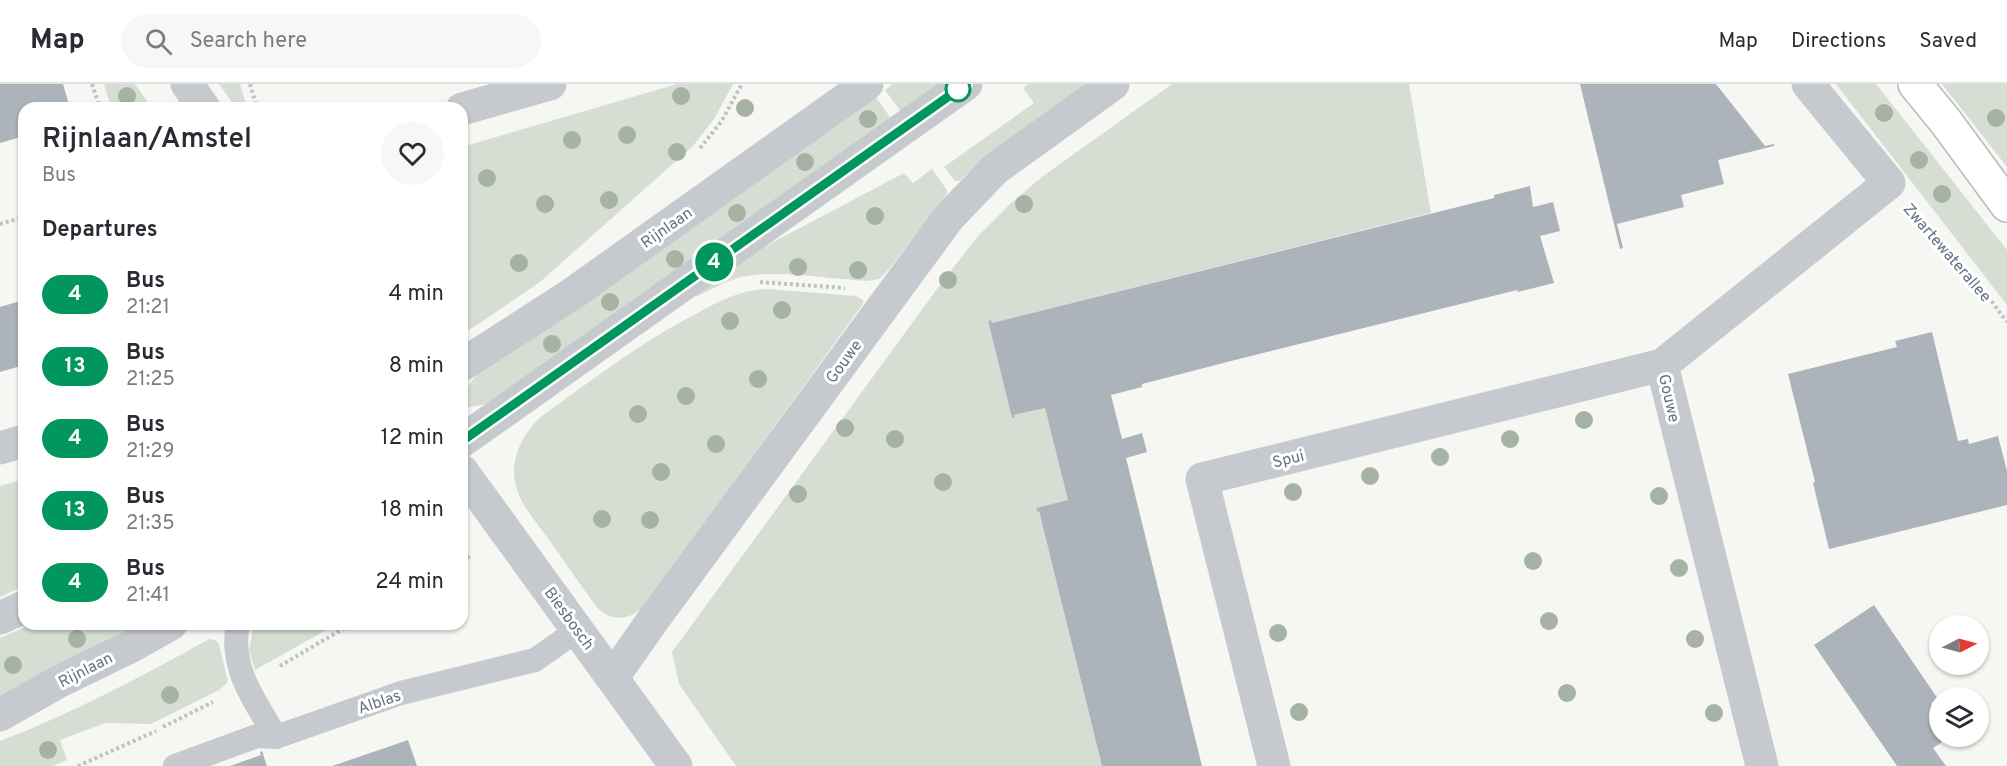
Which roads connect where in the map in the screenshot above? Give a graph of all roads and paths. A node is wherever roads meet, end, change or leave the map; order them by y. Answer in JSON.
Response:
{"nodes":[{"id":1,"x":92,"y":84,"type":"edge"},
{"id":2,"x":187,"y":84,"type":"edge"},
{"id":3,"x":250,"y":84,"type":"edge"},
{"id":4,"x":550,"y":84,"type":"edge"},
{"id":5,"x":867,"y":84,"type":"edge"},
{"id":6,"x":966,"y":84,"type":"edge"},
{"id":7,"x":1113,"y":84,"type":"edge"},
{"id":8,"x":1808,"y":84,"type":"edge"},
{"id":9,"x":1915,"y":84,"type":"edge"},
{"id":10,"x":97,"y":102,"type":"edge"},
{"id":11,"x":200,"y":102,"type":"edge"},
{"id":12,"x":255,"y":102,"type":"edge"},
{"id":13,"x":468,"y":108,"type":"edge"},
{"id":14,"x":1888,"y":183,"type":"junction"},
{"id":15,"x":2007,"y":205,"type":"edge"},
{"id":16,"x":18,"y":219,"type":"edge"},
{"id":17,"x":0,"y":224,"type":"edge"},
{"id":18,"x":750,"y":282,"type":"dead end"},
{"id":19,"x":895,"y":291,"type":"junction"},
{"id":20,"x":2007,"y":322,"type":"edge"},
{"id":21,"x":468,"y":361,"type":"edge"},
{"id":22,"x":1662,"y":364,"type":"junction"},
{"id":23,"x":468,"y":437,"type":"edge"},
{"id":24,"x":18,"y":443,"type":"edge"},
{"id":25,"x":0,"y":448,"type":"edge"},
{"id":26,"x":468,"y":479,"type":"edge"},
{"id":27,"x":18,"y":610,"type":"edge"},
{"id":28,"x":0,"y":618,"type":"edge"},
{"id":29,"x":579,"y":629,"type":"junction"},
{"id":30,"x":160,"y":630,"type":"edge"},
{"id":31,"x":237,"y":630,"type":"edge"},
{"id":32,"x":614,"y":677,"type":"junction"},
{"id":33,"x":0,"y":715,"type":"edge"},
{"id":34,"x":276,"y":737,"type":"junction"},
{"id":35,"x":175,"y":766,"type":"edge"},
{"id":36,"x":676,"y":766,"type":"edge"},
{"id":37,"x":1274,"y":766,"type":"edge"},
{"id":38,"x":1762,"y":766,"type":"edge"}],
"edges":[{"from":1,"to":10,"type":"path"},
{"from":2,"to":11,"type":"street"},
{"from":3,"to":12,"type":"path"},
{"from":4,"to":13,"type":"street"},
{"from":5,"to":21,"type":"street","name":"Rijnlaan"},
{"from":6,"to":23,"type":"street"},
{"from":7,"to":19,"type":"street","name":"Gouwe"},
{"from":8,"to":14,"type":"street"},
{"from":9,"to":15,"type":"main road"},
{"from":14,"to":20,"type":"path","name":"Zwartewaterallee"},
{"from":14,"to":22,"type":"street","name":"Gouwe"},
{"from":16,"to":17,"type":"path"},
{"from":18,"to":19,"type":"path"},
{"from":19,"to":32,"type":"street","name":"Gouwe"},
{"from":22,"to":37,"type":"street","name":"Spui"},
{"from":22,"to":38,"type":"street","name":"Gouwe"},
{"from":24,"to":25,"type":"street"},
{"from":26,"to":29,"type":"street","name":"Biesbosch"},
{"from":27,"to":28,"type":"street"},
{"from":29,"to":32,"type":"street","name":"Biesbosch"},
{"from":29,"to":34,"type":"lane","name":"Alblas"},
{"from":30,"to":33,"type":"street","name":"Rijnlaan"},
{"from":31,"to":34,"type":"lane"},
{"from":32,"to":36,"type":"street","name":"Biesbosch"},
{"from":34,"to":35,"type":"lane","name":"Alblas"}]}
